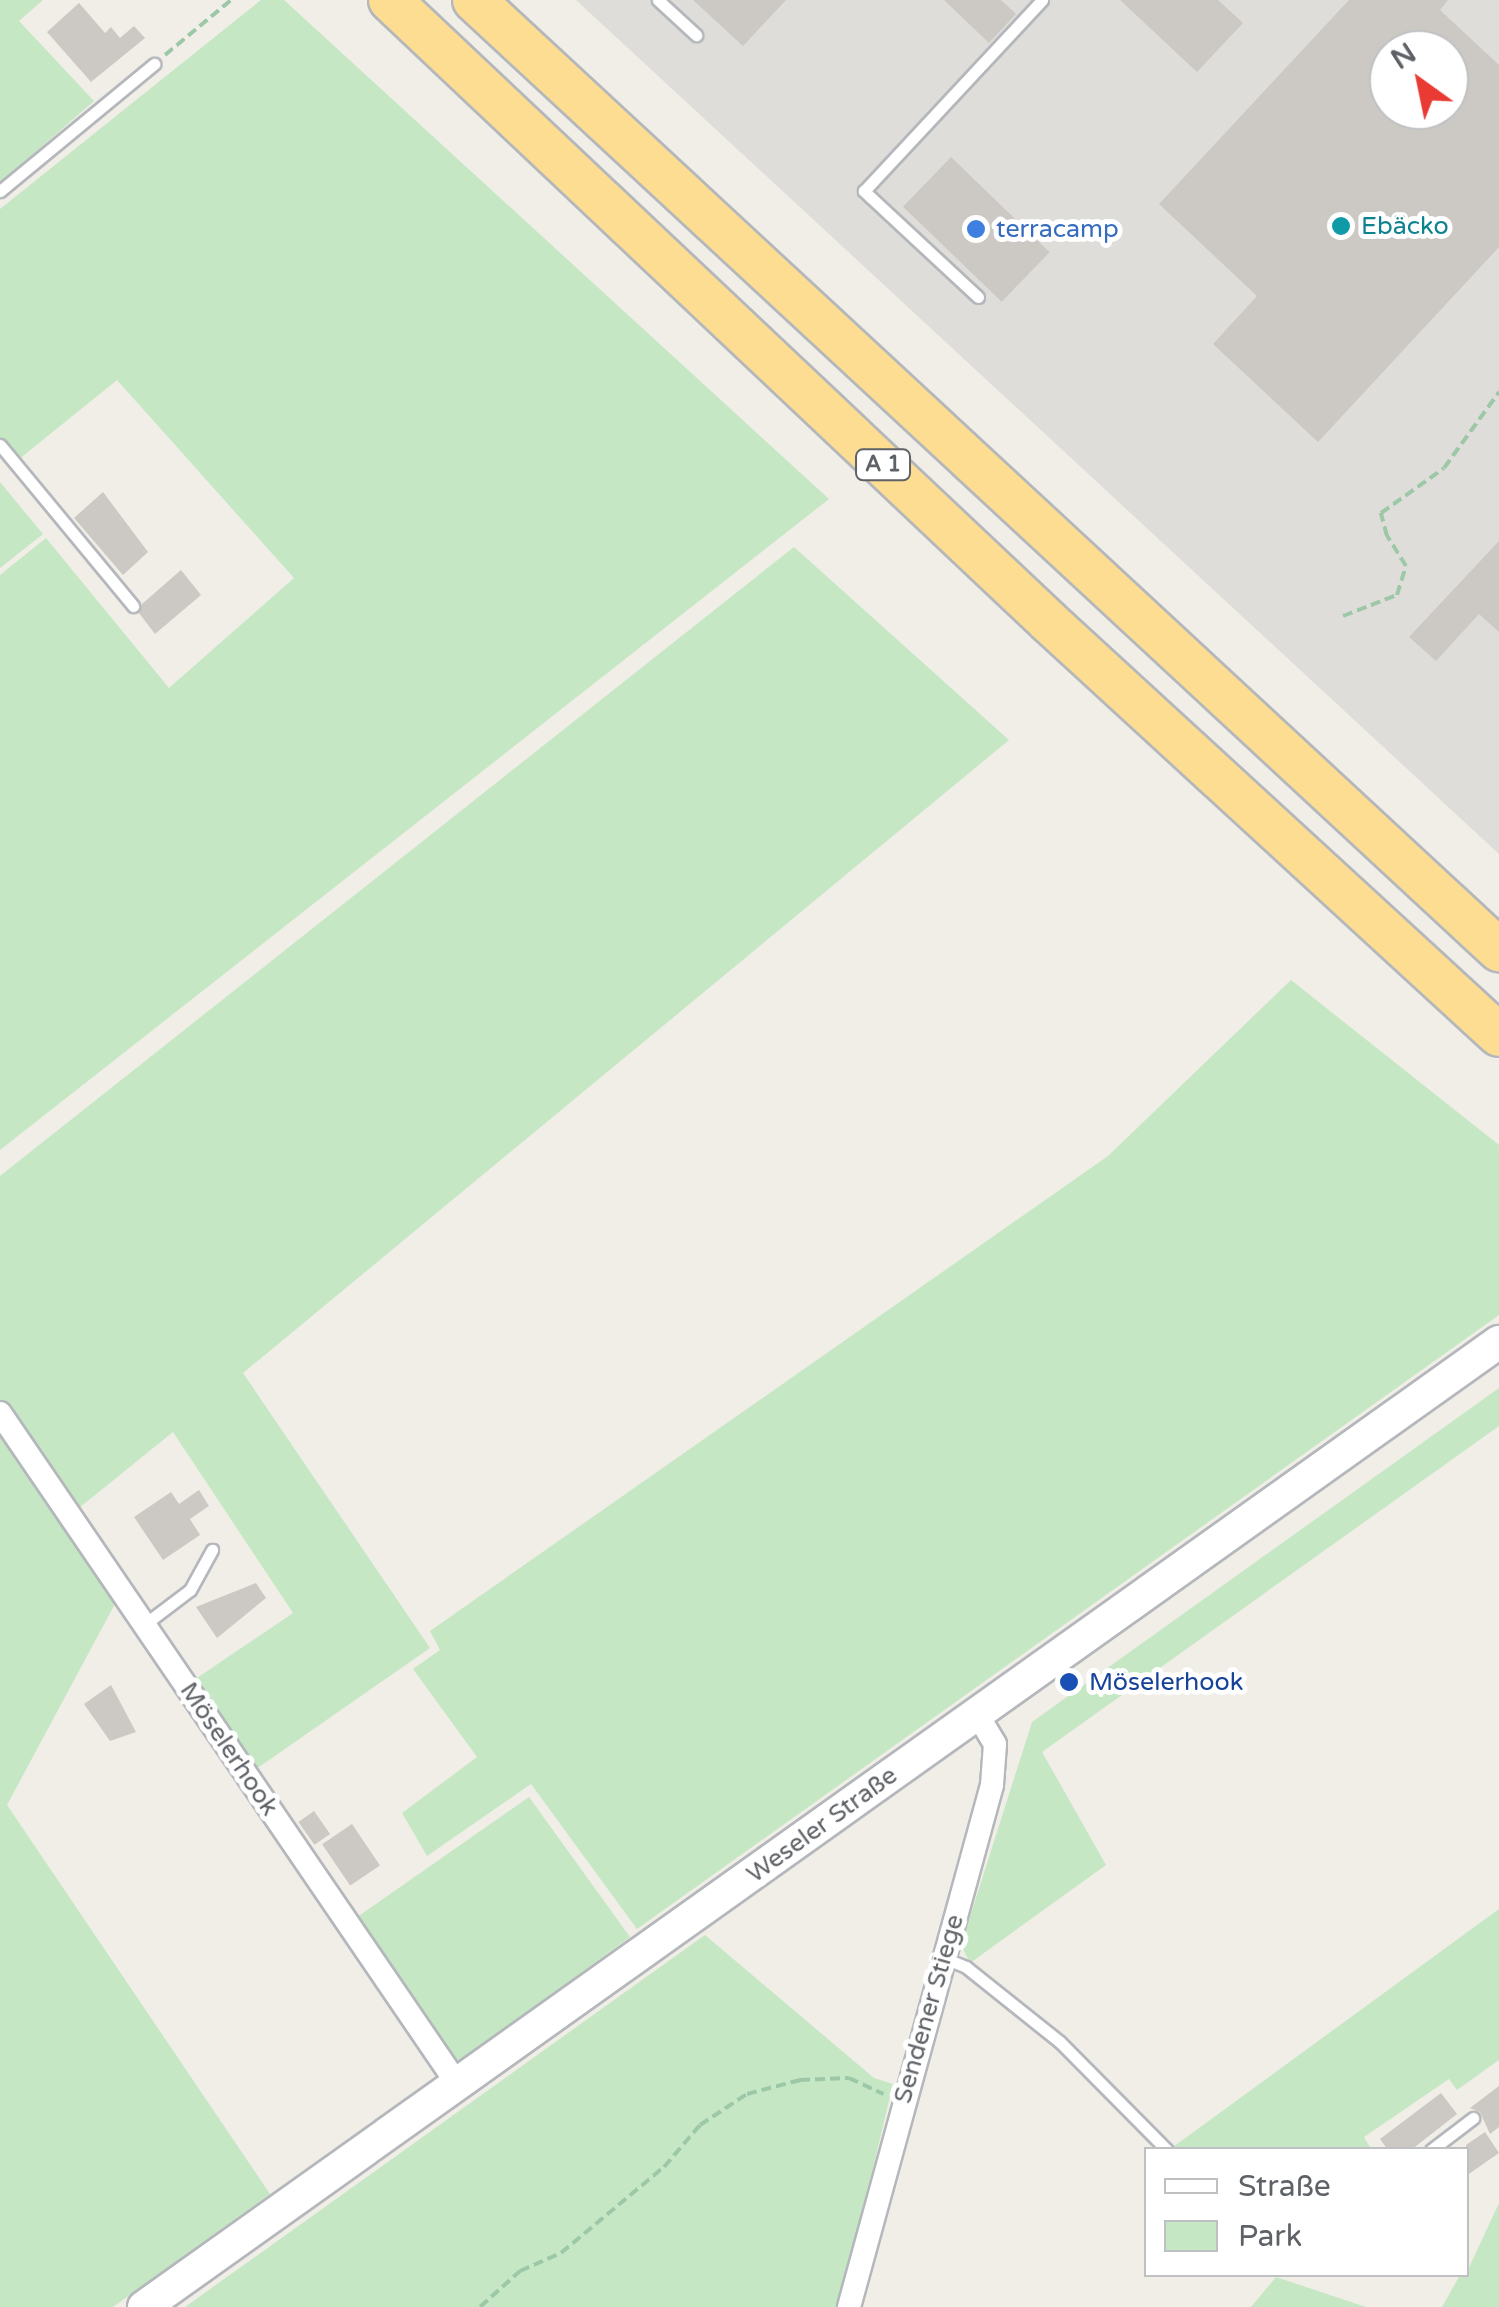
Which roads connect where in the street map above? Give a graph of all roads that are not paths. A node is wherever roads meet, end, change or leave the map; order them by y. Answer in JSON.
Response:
{"nodes":[{"id":1,"x":390,"y":0,"type":"edge"},
{"id":2,"x":474,"y":0,"type":"edge"},
{"id":3,"x":658,"y":0,"type":"edge"},
{"id":4,"x":1042,"y":0,"type":"edge"},
{"id":5,"x":696,"y":34,"type":"dead end"},
{"id":6,"x":154,"y":64,"type":"road end"},
{"id":7,"x":0,"y":191,"type":"edge"},
{"id":8,"x":978,"y":297,"type":"dead end"},
{"id":9,"x":0,"y":444,"type":"edge"},
{"id":10,"x":133,"y":606,"type":"dead end"},
{"id":11,"x":1499,"y":950,"type":"edge"},
{"id":12,"x":1499,"y":1034,"type":"edge"},
{"id":13,"x":1499,"y":1342,"type":"edge"},
{"id":14,"x":0,"y":1413,"type":"edge"},
{"id":15,"x":212,"y":1550,"type":"dead end"},
{"id":16,"x":144,"y":1624,"type":"junction"},
{"id":17,"x":978,"y":1714,"type":"junction"},
{"id":18,"x":944,"y":1958,"type":"junction"},
{"id":19,"x":458,"y":2084,"type":"junction"},
{"id":20,"x":1473,"y":2118,"type":"dead end"},
{"id":21,"x":1164,"y":2147,"type":"edge"},
{"id":22,"x":1435,"y":2147,"type":"edge"},
{"id":23,"x":144,"y":2307,"type":"edge"},
{"id":24,"x":849,"y":2307,"type":"edge"}],
"edges":[{"from":1,"to":12,"type":"highway","number":"A 1"},
{"from":2,"to":11,"type":"highway","number":"A 1"},
{"from":3,"to":5,"type":"lane"},
{"from":4,"to":8,"type":"lane"},
{"from":6,"to":7,"type":"lane"},
{"from":9,"to":10,"type":"lane"},
{"from":13,"to":17,"type":"main road","name":"Weseler Straße"},
{"from":14,"to":16,"type":"street","name":"Möselerhook"},
{"from":15,"to":16,"type":"lane"},
{"from":16,"to":19,"type":"street","name":"Möselerhook"},
{"from":17,"to":18,"type":"street","name":"Sendener Stiege"},
{"from":17,"to":19,"type":"main road","name":"Weseler Straße"},
{"from":18,"to":21,"type":"lane"},
{"from":18,"to":24,"type":"street","name":"Sendener Stiege"},
{"from":19,"to":23,"type":"main road","name":"Weseler Straße"},
{"from":20,"to":22,"type":"lane"}]}
